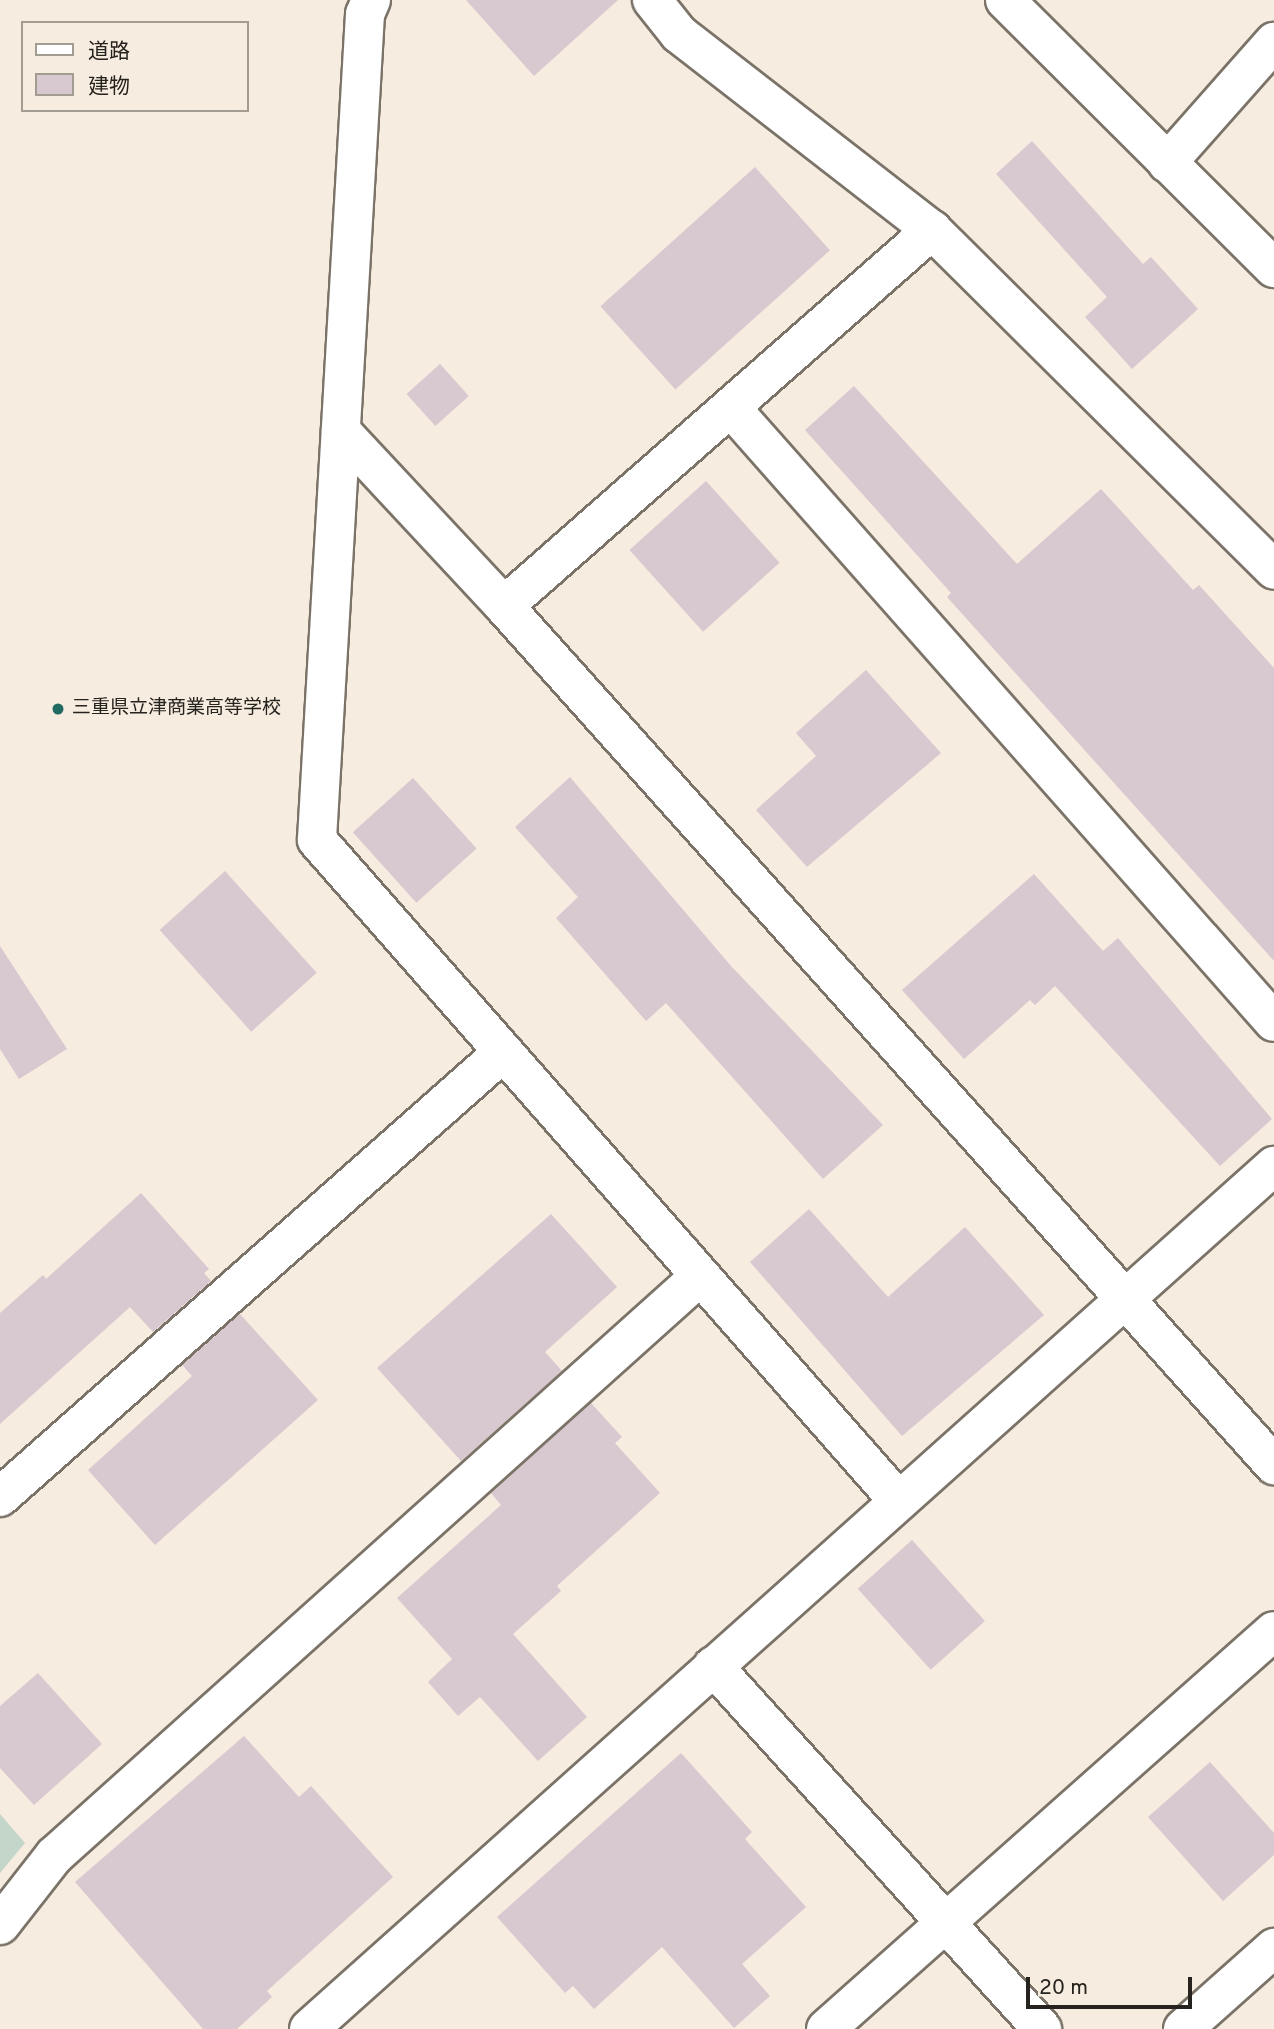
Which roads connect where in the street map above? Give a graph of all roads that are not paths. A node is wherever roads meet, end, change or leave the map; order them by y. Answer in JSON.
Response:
{"nodes":[{"id":1,"x":371,"y":0,"type":"edge"},
{"id":2,"x":652,"y":0,"type":"edge"},
{"id":3,"x":1005,"y":0,"type":"edge"},
{"id":4,"x":1274,"y":42,"type":"edge"},
{"id":5,"x":1167,"y":163,"type":"junction"},
{"id":6,"x":932,"y":230,"type":"junction"},
{"id":7,"x":1274,"y":268,"type":"edge"},
{"id":8,"x":732,"y":409,"type":"junction"},
{"id":9,"x":341,"y":431,"type":"junction"},
{"id":10,"x":1274,"y":570,"type":"edge"},
{"id":11,"x":504,"y":606,"type":"junction"},
{"id":12,"x":1274,"y":1022,"type":"edge"},
{"id":13,"x":501,"y":1054,"type":"junction"},
{"id":14,"x":1274,"y":1166,"type":"edge"},
{"id":15,"x":699,"y":1277,"type":"junction"},
{"id":16,"x":1123,"y":1300,"type":"junction"},
{"id":17,"x":1274,"y":1465,"type":"edge"},
{"id":18,"x":0,"y":1497,"type":"edge"},
{"id":19,"x":898,"y":1499,"type":"junction"},
{"id":20,"x":1274,"y":1631,"type":"edge"},
{"id":21,"x":713,"y":1666,"type":"junction"},
{"id":22,"x":944,"y":1920,"type":"junction"},
{"id":23,"x":0,"y":1925,"type":"edge"},
{"id":24,"x":1274,"y":1948,"type":"edge"},
{"id":25,"x":309,"y":2029,"type":"edge"},
{"id":26,"x":826,"y":2029,"type":"edge"},
{"id":27,"x":1042,"y":2029,"type":"edge"},
{"id":28,"x":1182,"y":2029,"type":"edge"}],
"edges":[{"from":1,"to":9,"type":"street"},
{"from":2,"to":6,"type":"street"},
{"from":3,"to":5,"type":"street"},
{"from":4,"to":5,"type":"street"},
{"from":5,"to":7,"type":"street"},
{"from":6,"to":8,"type":"street"},
{"from":6,"to":10,"type":"street"},
{"from":8,"to":11,"type":"street"},
{"from":8,"to":12,"type":"street"},
{"from":9,"to":11,"type":"street"},
{"from":9,"to":13,"type":"street"},
{"from":11,"to":16,"type":"street"},
{"from":13,"to":15,"type":"street"},
{"from":13,"to":18,"type":"street"},
{"from":14,"to":16,"type":"street"},
{"from":15,"to":19,"type":"street"},
{"from":15,"to":23,"type":"street"},
{"from":16,"to":17,"type":"street"},
{"from":16,"to":19,"type":"street"},
{"from":19,"to":21,"type":"street"},
{"from":20,"to":22,"type":"street"},
{"from":21,"to":22,"type":"street"},
{"from":21,"to":25,"type":"street"},
{"from":22,"to":26,"type":"street"},
{"from":22,"to":27,"type":"street"},
{"from":24,"to":28,"type":"street"}]}
